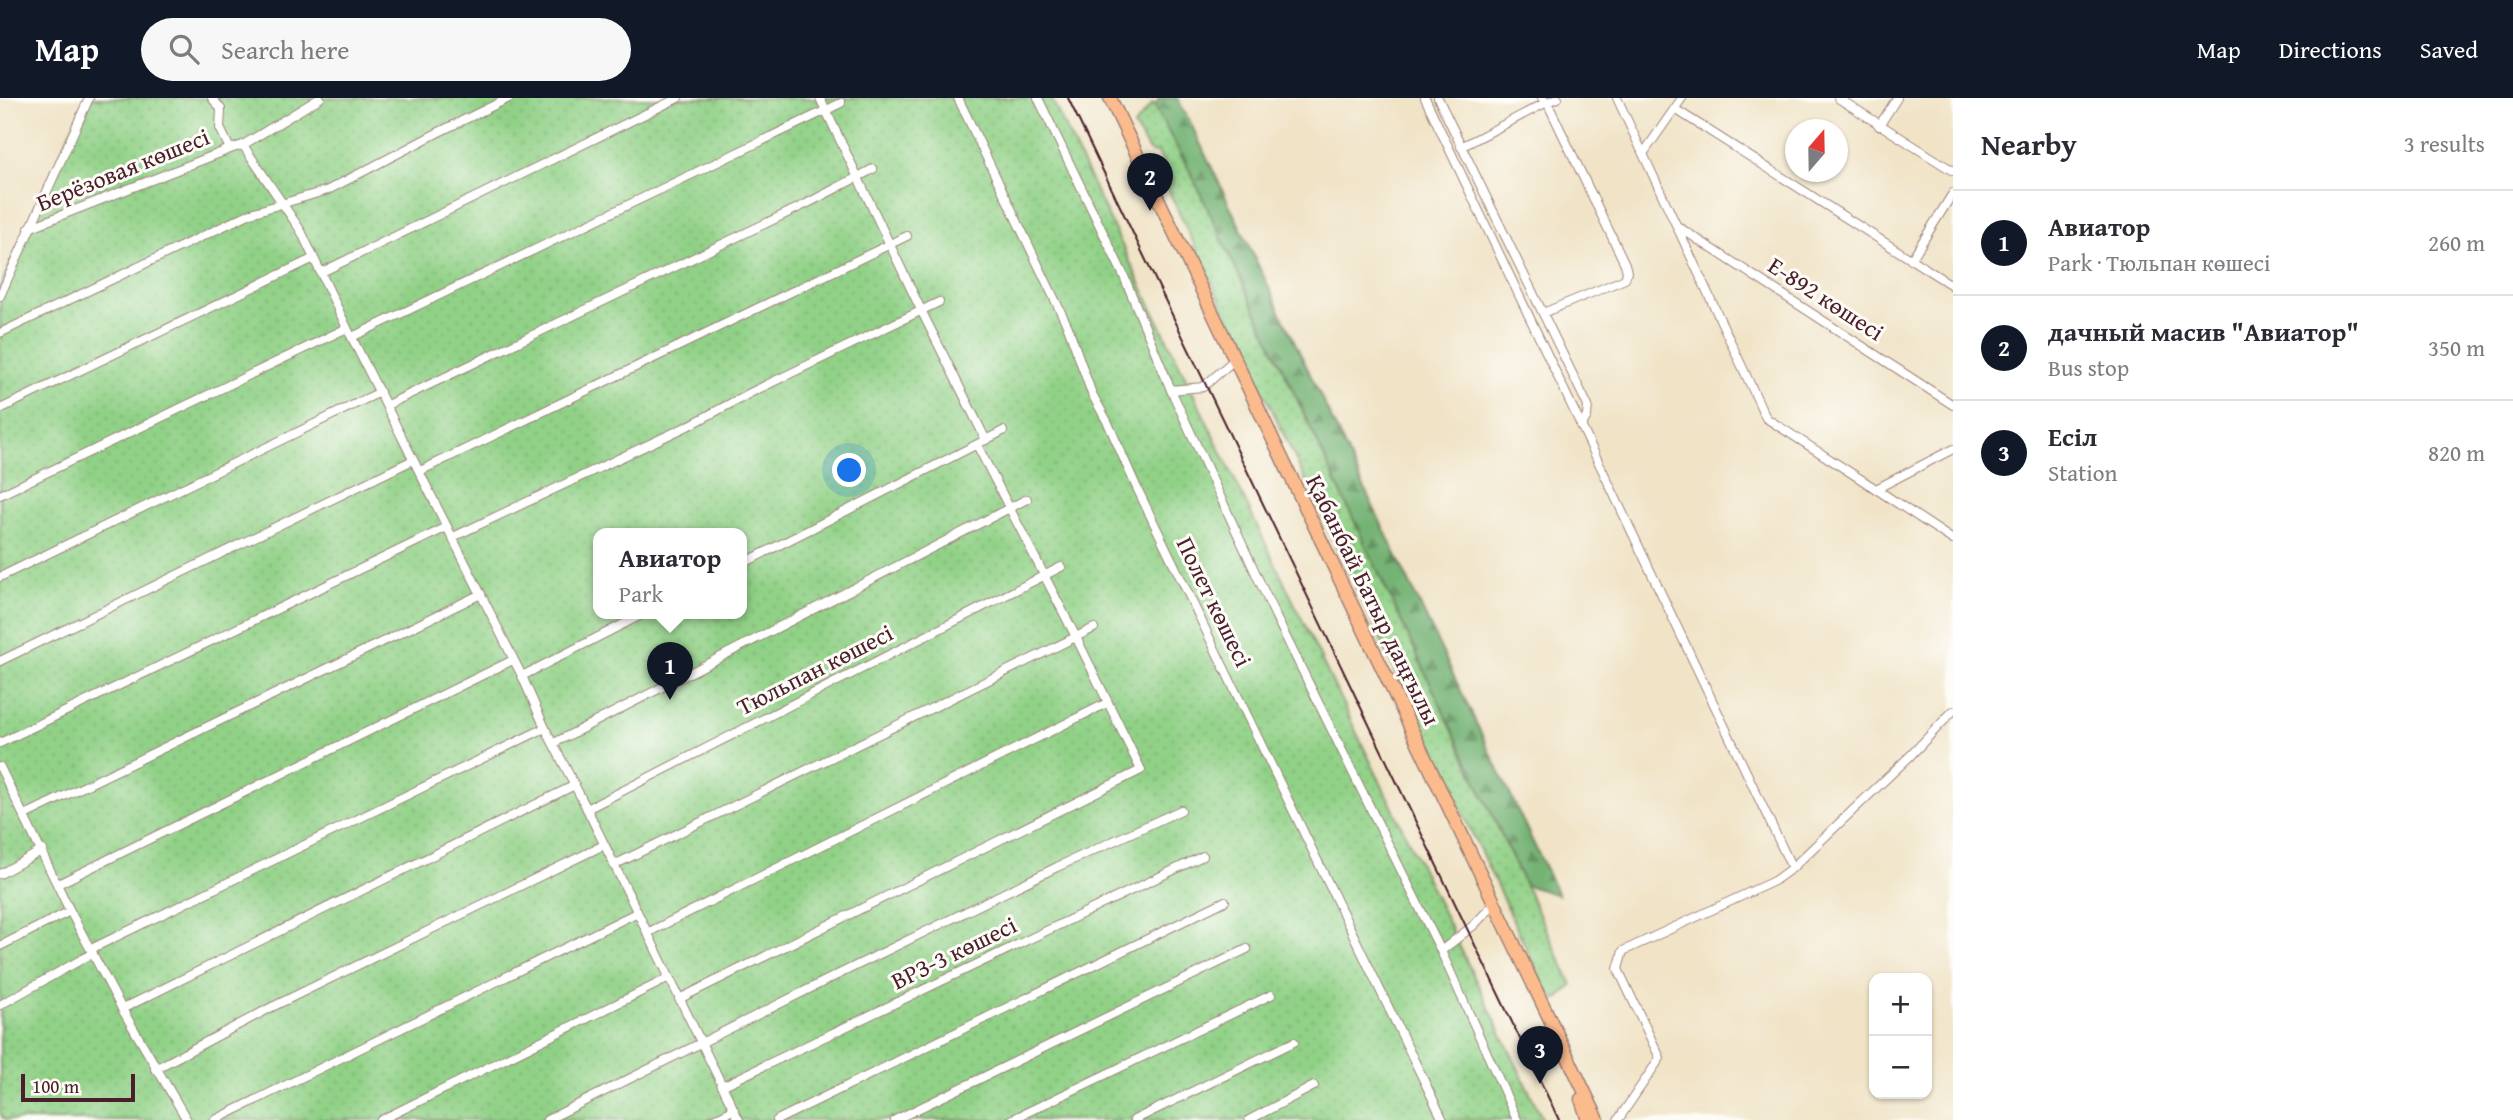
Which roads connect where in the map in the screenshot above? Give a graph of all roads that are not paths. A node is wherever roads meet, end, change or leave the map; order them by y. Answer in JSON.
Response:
{"nodes":[{"id":1,"x":89,"y":98,"type":"edge"},
{"id":2,"x":212,"y":98,"type":"edge"},
{"id":3,"x":320,"y":98,"type":"edge"},
{"id":4,"x":509,"y":98,"type":"edge"},
{"id":5,"x":678,"y":98,"type":"edge"},
{"id":6,"x":820,"y":98,"type":"edge"},
{"id":7,"x":958,"y":98,"type":"edge"},
{"id":8,"x":1038,"y":98,"type":"edge"},
{"id":9,"x":1110,"y":98,"type":"edge"},
{"id":10,"x":1424,"y":98,"type":"edge"},
{"id":11,"x":1438,"y":98,"type":"edge"},
{"id":12,"x":1617,"y":98,"type":"edge"},
{"id":13,"x":1682,"y":98,"type":"edge"},
{"id":14,"x":1838,"y":98,"type":"edge"},
{"id":15,"x":1897,"y":98,"type":"edge"},
{"id":16,"x":1549,"y":100,"type":"edge"},
{"id":17,"x":841,"y":103,"type":"dead end"},
{"id":18,"x":1675,"y":109,"type":"junction"},
{"id":19,"x":825,"y":111,"type":"junction"},
{"id":20,"x":1879,"y":125,"type":"junction"},
{"id":21,"x":243,"y":145,"type":"junction"},
{"id":22,"x":1461,"y":147,"type":"junction"},
{"id":23,"x":230,"y":149,"type":"junction"},
{"id":24,"x":1643,"y":155,"type":"junction"},
{"id":25,"x":873,"y":169,"type":"dead end"},
{"id":26,"x":1953,"y":172,"type":"edge"},
{"id":27,"x":857,"y":178,"type":"junction"},
{"id":28,"x":1953,"y":194,"type":"edge"},
{"id":29,"x":283,"y":205,"type":"junction"},
{"id":30,"x":1677,"y":226,"type":"junction"},
{"id":31,"x":29,"y":228,"type":"junction"},
{"id":32,"x":907,"y":236,"type":"dead end"},
{"id":33,"x":891,"y":244,"type":"junction"},
{"id":34,"x":312,"y":259,"type":"junction"},
{"id":35,"x":1911,"y":260,"type":"junction"},
{"id":36,"x":322,"y":272,"type":"junction"},
{"id":37,"x":1953,"y":286,"type":"edge"},
{"id":38,"x":0,"y":296,"type":"edge"},
{"id":39,"x":939,"y":302,"type":"dead end"},
{"id":40,"x":922,"y":312,"type":"junction"},
{"id":41,"x":1543,"y":313,"type":"junction"},
{"id":42,"x":347,"y":328,"type":"junction"},
{"id":43,"x":0,"y":333,"type":"edge"},
{"id":44,"x":352,"y":337,"type":"junction"},
{"id":45,"x":1234,"y":360,"type":"junction"},
{"id":46,"x":1171,"y":390,"type":"junction"},
{"id":47,"x":380,"y":392,"type":"junction"},
{"id":48,"x":387,"y":405,"type":"junction"},
{"id":49,"x":1953,"y":405,"type":"edge"},
{"id":50,"x":0,"y":409,"type":"edge"},
{"id":51,"x":1581,"y":426,"type":"junction"},
{"id":52,"x":1003,"y":431,"type":"dead end"},
{"id":53,"x":986,"y":440,"type":"junction"},
{"id":54,"x":977,"y":445,"type":"junction"},
{"id":55,"x":1953,"y":449,"type":"edge"},
{"id":56,"x":413,"y":460,"type":"junction"},
{"id":57,"x":420,"y":471,"type":"junction"},
{"id":58,"x":1876,"y":489,"type":"junction"},
{"id":59,"x":0,"y":495,"type":"edge"},
{"id":60,"x":1027,"y":499,"type":"dead end"},
{"id":61,"x":1008,"y":509,"type":"junction"},
{"id":62,"x":447,"y":527,"type":"junction"},
{"id":63,"x":453,"y":537,"type":"junction"},
{"id":64,"x":1953,"y":540,"type":"edge"},
{"id":65,"x":747,"y":561,"type":"edge"},
{"id":66,"x":1062,"y":567,"type":"dead end"},
{"id":67,"x":0,"y":577,"type":"edge"},
{"id":68,"x":1044,"y":578,"type":"junction"},
{"id":69,"x":481,"y":594,"type":"junction"},
{"id":70,"x":633,"y":619,"type":"edge"},
{"id":71,"x":1094,"y":628,"type":"dead end"},
{"id":72,"x":1076,"y":637,"type":"junction"},
{"id":73,"x":0,"y":660,"type":"edge"},
{"id":74,"x":513,"y":660,"type":"junction"},
{"id":75,"x":522,"y":676,"type":"junction"},
{"id":76,"x":1107,"y":703,"type":"junction"},
{"id":77,"x":1953,"y":711,"type":"edge"},
{"id":78,"x":545,"y":728,"type":"junction"},
{"id":79,"x":0,"y":743,"type":"edge"},
{"id":80,"x":554,"y":743,"type":"junction"},
{"id":81,"x":0,"y":766,"type":"edge"},
{"id":82,"x":575,"y":785,"type":"junction"},
{"id":83,"x":587,"y":808,"type":"junction"},
{"id":84,"x":1181,"y":810,"type":"dead end"},
{"id":85,"x":25,"y":814,"type":"junction"},
{"id":86,"x":604,"y":845,"type":"junction"},
{"id":87,"x":43,"y":850,"type":"junction"},
{"id":88,"x":1203,"y":856,"type":"dead end"},
{"id":89,"x":614,"y":865,"type":"junction"},
{"id":90,"x":1792,"y":869,"type":"junction"},
{"id":91,"x":0,"y":874,"type":"edge"},
{"id":92,"x":58,"y":884,"type":"junction"},
{"id":93,"x":1225,"y":901,"type":"dead end"},
{"id":94,"x":1495,"y":902,"type":"junction"},
{"id":95,"x":71,"y":911,"type":"junction"},
{"id":96,"x":636,"y":913,"type":"junction"},
{"id":97,"x":648,"y":933,"type":"junction"},
{"id":98,"x":0,"y":946,"type":"edge"},
{"id":99,"x":1247,"y":949,"type":"dead end"},
{"id":100,"x":92,"y":951,"type":"junction"},
{"id":101,"x":1441,"y":951,"type":"junction"},
{"id":102,"x":669,"y":978,"type":"junction"},
{"id":103,"x":1271,"y":995,"type":"dead end"},
{"id":104,"x":679,"y":999,"type":"junction"},
{"id":105,"x":0,"y":1005,"type":"edge"},
{"id":106,"x":122,"y":1009,"type":"junction"},
{"id":107,"x":1294,"y":1042,"type":"dead end"},
{"id":108,"x":1561,"y":1042,"type":"junction"},
{"id":109,"x":701,"y":1043,"type":"junction"},
{"id":110,"x":155,"y":1069,"type":"junction"},
{"id":111,"x":722,"y":1086,"type":"junction"},
{"id":112,"x":1314,"y":1086,"type":"dead end"},
{"id":113,"x":733,"y":1110,"type":"junction"},
{"id":114,"x":187,"y":1120,"type":"edge"},
{"id":115,"x":215,"y":1120,"type":"edge"},
{"id":116,"x":381,"y":1120,"type":"edge"},
{"id":117,"x":547,"y":1120,"type":"edge"},
{"id":118,"x":712,"y":1120,"type":"edge"},
{"id":119,"x":739,"y":1120,"type":"edge"},
{"id":120,"x":777,"y":1120,"type":"edge"},
{"id":121,"x":895,"y":1120,"type":"edge"},
{"id":122,"x":1011,"y":1120,"type":"edge"},
{"id":123,"x":1134,"y":1120,"type":"edge"},
{"id":124,"x":1249,"y":1120,"type":"edge"},
{"id":125,"x":1443,"y":1120,"type":"edge"},
{"id":126,"x":1517,"y":1120,"type":"edge"},
{"id":127,"x":1588,"y":1120,"type":"edge"},
{"id":128,"x":1598,"y":1120,"type":"edge"},
{"id":129,"x":1618,"y":1120,"type":"edge"}],
"edges":[{"from":1,"to":31,"type":"street"},
{"from":2,"to":23,"type":"street"},
{"from":3,"to":21,"type":"street","name":"Берёзовая көшесі"},
{"from":4,"to":29,"type":"street"},
{"from":5,"to":36,"type":"street"},
{"from":6,"to":19,"type":"street"},
{"from":7,"to":125,"type":"street","name":"Полет көшесі"},
{"from":8,"to":46,"type":"street"},
{"from":9,"to":45,"type":"main road","name":"Қабанбай Батыр даңғылы"},
{"from":10,"to":51,"type":"street"},
{"from":11,"to":22,"type":"street"},
{"from":12,"to":24,"type":"street"},
{"from":13,"to":18,"type":"street"},
{"from":14,"to":20,"type":"street"},
{"from":15,"to":20,"type":"street"},
{"from":16,"to":22,"type":"street"},
{"from":16,"to":41,"type":"street"},
{"from":17,"to":19,"type":"street"},
{"from":18,"to":24,"type":"street"},
{"from":18,"to":35,"type":"street"},
{"from":19,"to":27,"type":"street"},
{"from":19,"to":44,"type":"street"},
{"from":20,"to":26,"type":"street"},
{"from":21,"to":23,"type":"street","name":"Берёзовая көшесі"},
{"from":21,"to":29,"type":"street"},
{"from":22,"to":41,"type":"street"},
{"from":23,"to":31,"type":"street","name":"Берёзовая көшесі"},
{"from":24,"to":30,"type":"street"},
{"from":25,"to":27,"type":"street"},
{"from":27,"to":33,"type":"street"},
{"from":27,"to":48,"type":"street"},
{"from":28,"to":35,"type":"street"},
{"from":29,"to":34,"type":"street"},
{"from":29,"to":43,"type":"street"},
{"from":30,"to":49,"type":"street","name":"Е-892 көшесі"},
{"from":30,"to":58,"type":"street"},
{"from":31,"to":38,"type":"street"},
{"from":32,"to":33,"type":"street"},
{"from":33,"to":40,"type":"street"},
{"from":33,"to":57,"type":"street"},
{"from":34,"to":36,"type":"street"},
{"from":34,"to":50,"type":"street"},
{"from":35,"to":37,"type":"street"},
{"from":36,"to":42,"type":"street"},
{"from":39,"to":40,"type":"street"},
{"from":40,"to":53,"type":"street"},
{"from":40,"to":63,"type":"street"},
{"from":41,"to":51,"type":"street"},
{"from":42,"to":44,"type":"street"},
{"from":42,"to":59,"type":"street"},
{"from":44,"to":47,"type":"street"},
{"from":45,"to":46,"type":"street"},
{"from":45,"to":94,"type":"main road","name":"Қабанбай Батыр даңғылы"},
{"from":46,"to":101,"type":"street"},
{"from":47,"to":48,"type":"street"},
{"from":47,"to":67,"type":"street"},
{"from":48,"to":56,"type":"street"},
{"from":51,"to":90,"type":"street"},
{"from":52,"to":53,"type":"street"},
{"from":53,"to":54,"type":"street"},
{"from":54,"to":61,"type":"street"},
{"from":54,"to":65,"type":"street"},
{"from":55,"to":58,"type":"street"},
{"from":56,"to":57,"type":"street"},
{"from":56,"to":73,"type":"street"},
{"from":57,"to":62,"type":"street"},
{"from":58,"to":64,"type":"street"},
{"from":60,"to":61,"type":"street"},
{"from":61,"to":68,"type":"street"},
{"from":61,"to":80,"type":"street"},
{"from":62,"to":63,"type":"street"},
{"from":62,"to":79,"type":"street"},
{"from":63,"to":69,"type":"street"},
{"from":66,"to":68,"type":"street","name":"Тюльпан көшесі"},
{"from":68,"to":72,"type":"street"},
{"from":68,"to":83,"type":"street","name":"Тюльпан көшесі"},
{"from":69,"to":74,"type":"street"},
{"from":69,"to":85,"type":"street"},
{"from":70,"to":75,"type":"street"},
{"from":71,"to":72,"type":"street"},
{"from":72,"to":76,"type":"street"},
{"from":72,"to":89,"type":"street"},
{"from":74,"to":75,"type":"street"},
{"from":74,"to":92,"type":"street"},
{"from":75,"to":78,"type":"street"},
{"from":76,"to":97,"type":"street"},
{"from":76,"to":104,"type":"street"},
{"from":77,"to":90,"type":"street"},
{"from":78,"to":80,"type":"street"},
{"from":78,"to":100,"type":"street"},
{"from":80,"to":82,"type":"street"},
{"from":81,"to":85,"type":"street"},
{"from":82,"to":83,"type":"street"},
{"from":82,"to":106,"type":"street"},
{"from":83,"to":86,"type":"street"},
{"from":84,"to":109,"type":"street"},
{"from":85,"to":87,"type":"street"},
{"from":86,"to":89,"type":"street"},
{"from":86,"to":110,"type":"street"},
{"from":87,"to":91,"type":"street"},
{"from":87,"to":92,"type":"street"},
{"from":88,"to":111,"type":"street","name":"ВРЗ-3 көшесі"},
{"from":89,"to":96,"type":"street"},
{"from":90,"to":129,"type":"street"},
{"from":92,"to":95,"type":"street"},
{"from":93,"to":120,"type":"street"},
{"from":94,"to":101,"type":"street"},
{"from":94,"to":108,"type":"main road","name":"Қабанбай Батыр даңғылы"},
{"from":95,"to":98,"type":"street"},
{"from":95,"to":100,"type":"street"},
{"from":96,"to":97,"type":"street"},
{"from":96,"to":115,"type":"street"},
{"from":97,"to":102,"type":"street"},
{"from":99,"to":121,"type":"street"},
{"from":100,"to":105,"type":"street"},
{"from":100,"to":106,"type":"street"},
{"from":101,"to":126,"type":"street"},
{"from":102,"to":104,"type":"street"},
{"from":102,"to":116,"type":"street"},
{"from":103,"to":122,"type":"street"},
{"from":104,"to":109,"type":"street"},
{"from":106,"to":110,"type":"street"},
{"from":107,"to":123,"type":"street"},
{"from":108,"to":127,"type":"main road"},
{"from":108,"to":128,"type":"main road","name":"Қабанбай Батыр даңғылы"},
{"from":109,"to":111,"type":"street"},
{"from":109,"to":117,"type":"street"},
{"from":110,"to":114,"type":"street"},
{"from":111,"to":113,"type":"street"},
{"from":112,"to":124,"type":"street"},
{"from":113,"to":118,"type":"street"},
{"from":113,"to":119,"type":"street"}]}
